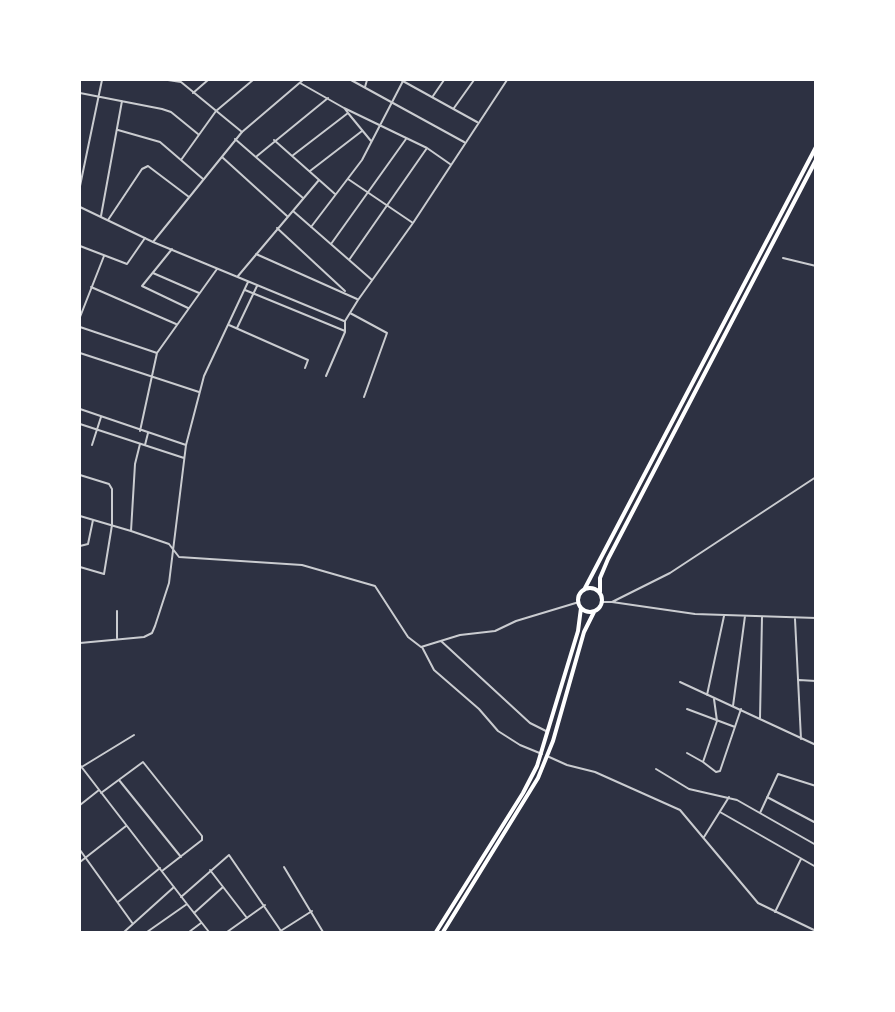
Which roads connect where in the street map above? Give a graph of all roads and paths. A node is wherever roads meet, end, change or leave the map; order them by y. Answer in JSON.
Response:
{"nodes":[{"id":1,"x":102,"y":80,"type":"edge"},
{"id":2,"x":168,"y":80,"type":"edge"},
{"id":3,"x":208,"y":80,"type":"edge"},
{"id":4,"x":253,"y":80,"type":"edge"},
{"id":5,"x":303,"y":80,"type":"edge"},
{"id":6,"x":351,"y":80,"type":"edge"},
{"id":7,"x":367,"y":80,"type":"edge"},
{"id":8,"x":402,"y":80,"type":"edge"},
{"id":9,"x":444,"y":80,"type":"edge"},
{"id":10,"x":474,"y":80,"type":"edge"},
{"id":11,"x":507,"y":80,"type":"edge"},
{"id":12,"x":181,"y":81,"type":"edge"},
{"id":13,"x":300,"y":83,"type":"junction"},
{"id":14,"x":365,"y":87,"type":"junction"},
{"id":15,"x":80,"y":93,"type":"edge"},
{"id":16,"x":193,"y":93,"type":"junction"},
{"id":17,"x":433,"y":96,"type":"junction"},
{"id":18,"x":99,"y":97,"type":"junction"},
{"id":19,"x":328,"y":98,"type":"junction"},
{"id":20,"x":122,"y":101,"type":"junction"},
{"id":21,"x":392,"y":101,"type":"junction"},
{"id":22,"x":344,"y":108,"type":"junction"},
{"id":23,"x":454,"y":108,"type":"junction"},
{"id":24,"x":216,"y":111,"type":"junction"},
{"id":25,"x":348,"y":113,"type":"junction"},
{"id":26,"x":478,"y":122,"type":"junction"},
{"id":27,"x":380,"y":126,"type":"junction"},
{"id":28,"x":118,"y":130,"type":"junction"},
{"id":29,"x":362,"y":131,"type":"junction"},
{"id":30,"x":242,"y":132,"type":"junction"},
{"id":31,"x":198,"y":134,"type":"junction"},
{"id":32,"x":406,"y":138,"type":"junction"},
{"id":33,"x":235,"y":139,"type":"junction"},
{"id":34,"x":274,"y":140,"type":"junction"},
{"id":35,"x":371,"y":142,"type":"junction"},
{"id":36,"x":464,"y":142,"type":"junction"},
{"id":37,"x":816,"y":147,"type":"edge"},
{"id":38,"x":427,"y":148,"type":"junction"},
{"id":39,"x":257,"y":156,"type":"junction"},
{"id":40,"x":292,"y":156,"type":"junction"},
{"id":41,"x":221,"y":157,"type":"junction"},
{"id":42,"x":181,"y":160,"type":"junction"},
{"id":43,"x":816,"y":160,"type":"edge"},
{"id":44,"x":450,"y":164,"type":"junction"},
{"id":45,"x":310,"y":171,"type":"junction"},
{"id":46,"x":203,"y":179,"type":"junction"},
{"id":47,"x":348,"y":179,"type":"junction"},
{"id":48,"x":319,"y":180,"type":"junction"},
{"id":49,"x":80,"y":186,"type":"edge"},
{"id":50,"x":369,"y":192,"type":"junction"},
{"id":51,"x":336,"y":195,"type":"junction"},
{"id":52,"x":189,"y":197,"type":"junction"},
{"id":53,"x":303,"y":198,"type":"junction"},
{"id":54,"x":389,"y":206,"type":"junction"},
{"id":55,"x":80,"y":207,"type":"edge"},
{"id":56,"x":292,"y":210,"type":"junction"},
{"id":57,"x":100,"y":216,"type":"junction"},
{"id":58,"x":287,"y":216,"type":"junction"},
{"id":59,"x":108,"y":220,"type":"junction"},
{"id":60,"x":413,"y":223,"type":"junction"},
{"id":61,"x":311,"y":227,"type":"junction"},
{"id":62,"x":277,"y":228,"type":"junction"},
{"id":63,"x":146,"y":238,"type":"junction"},
{"id":64,"x":153,"y":242,"type":"junction"},
{"id":65,"x":331,"y":244,"type":"junction"},
{"id":66,"x":80,"y":246,"type":"edge"},
{"id":67,"x":172,"y":249,"type":"junction"},
{"id":68,"x":256,"y":254,"type":"junction"},
{"id":69,"x":104,"y":256,"type":"junction"},
{"id":70,"x":783,"y":258,"type":"dead end"},
{"id":71,"x":349,"y":260,"type":"junction"},
{"id":72,"x":816,"y":266,"type":"edge"},
{"id":73,"x":218,"y":268,"type":"junction"},
{"id":74,"x":153,"y":273,"type":"junction"},
{"id":75,"x":237,"y":277,"type":"junction"},
{"id":76,"x":372,"y":280,"type":"junction"},
{"id":77,"x":248,"y":282,"type":"junction"},
{"id":78,"x":257,"y":286,"type":"junction"},
{"id":79,"x":91,"y":287,"type":"junction"},
{"id":80,"x":245,"y":290,"type":"junction"},
{"id":81,"x":199,"y":293,"type":"junction"},
{"id":82,"x":254,"y":294,"type":"junction"},
{"id":83,"x":348,"y":294,"type":"junction"},
{"id":84,"x":358,"y":300,"type":"junction"},
{"id":85,"x":189,"y":308,"type":"junction"},
{"id":86,"x":350,"y":313,"type":"junction"},
{"id":87,"x":80,"y":316,"type":"edge"},
{"id":88,"x":345,"y":321,"type":"junction"},
{"id":89,"x":176,"y":324,"type":"junction"},
{"id":90,"x":229,"y":325,"type":"junction"},
{"id":91,"x":80,"y":327,"type":"edge"},
{"id":92,"x":237,"y":328,"type":"junction"},
{"id":93,"x":345,"y":332,"type":"junction"},
{"id":94,"x":80,"y":353,"type":"edge"},
{"id":95,"x":157,"y":353,"type":"junction"},
{"id":96,"x":305,"y":368,"type":"dead end"},
{"id":97,"x":326,"y":376,"type":"dead end"},
{"id":98,"x":151,"y":377,"type":"junction"},
{"id":99,"x":199,"y":392,"type":"junction"},
{"id":100,"x":364,"y":397,"type":"dead end"},
{"id":101,"x":80,"y":409,"type":"edge"},
{"id":102,"x":101,"y":417,"type":"junction"},
{"id":103,"x":80,"y":424,"type":"edge"},
{"id":104,"x":97,"y":430,"type":"junction"},
{"id":105,"x":140,"y":431,"type":"junction"},
{"id":106,"x":148,"y":433,"type":"junction"},
{"id":107,"x":140,"y":444,"type":"junction"},
{"id":108,"x":92,"y":445,"type":"dead end"},
{"id":109,"x":186,"y":445,"type":"junction"},
{"id":110,"x":145,"y":446,"type":"junction"},
{"id":111,"x":184,"y":458,"type":"junction"},
{"id":112,"x":80,"y":475,"type":"edge"},
{"id":113,"x":816,"y":477,"type":"edge"},
{"id":114,"x":80,"y":516,"type":"edge"},
{"id":115,"x":93,"y":520,"type":"junction"},
{"id":116,"x":112,"y":525,"type":"junction"},
{"id":117,"x":132,"y":531,"type":"junction"},
{"id":118,"x":80,"y":546,"type":"edge"},
{"id":119,"x":171,"y":548,"type":"junction"},
{"id":120,"x":80,"y":567,"type":"edge"},
{"id":121,"x":584,"y":590,"type":"junction"},
{"id":122,"x":600,"y":592,"type":"junction"},
{"id":123,"x":579,"y":602,"type":"junction"},
{"id":124,"x":602,"y":602,"type":"junction"},
{"id":125,"x":612,"y":602,"type":"junction"},
{"id":126,"x":581,"y":608,"type":"junction"},
{"id":127,"x":117,"y":611,"type":"dead end"},
{"id":128,"x":594,"y":612,"type":"junction"},
{"id":129,"x":724,"y":615,"type":"junction"},
{"id":130,"x":745,"y":616,"type":"junction"},
{"id":131,"x":762,"y":617,"type":"junction"},
{"id":132,"x":795,"y":617,"type":"junction"},
{"id":133,"x":816,"y":618,"type":"edge"},
{"id":134,"x":117,"y":639,"type":"junction"},
{"id":135,"x":441,"y":641,"type":"junction"},
{"id":136,"x":80,"y":643,"type":"edge"},
{"id":137,"x":422,"y":647,"type":"junction"},
{"id":138,"x":799,"y":680,"type":"junction"},
{"id":139,"x":816,"y":681,"type":"edge"},
{"id":140,"x":680,"y":682,"type":"dead end"},
{"id":141,"x":707,"y":695,"type":"junction"},
{"id":142,"x":713,"y":698,"type":"junction"},
{"id":143,"x":734,"y":706,"type":"junction"},
{"id":144,"x":687,"y":709,"type":"dead end"},
{"id":145,"x":741,"y":709,"type":"junction"},
{"id":146,"x":760,"y":718,"type":"junction"},
{"id":147,"x":717,"y":721,"type":"junction"},
{"id":148,"x":735,"y":728,"type":"junction"},
{"id":149,"x":549,"y":732,"type":"junction"},
{"id":150,"x":134,"y":735,"type":"dead end"},
{"id":151,"x":801,"y":739,"type":"junction"},
{"id":152,"x":816,"y":745,"type":"edge"},
{"id":153,"x":687,"y":753,"type":"dead end"},
{"id":154,"x":542,"y":754,"type":"junction"},
{"id":155,"x":548,"y":756,"type":"junction"},
{"id":156,"x":703,"y":762,"type":"junction"},
{"id":157,"x":80,"y":767,"type":"edge"},
{"id":158,"x":656,"y":769,"type":"dead end"},
{"id":159,"x":119,"y":780,"type":"junction"},
{"id":160,"x":816,"y":786,"type":"edge"},
{"id":161,"x":100,"y":792,"type":"junction"},
{"id":162,"x":729,"y":797,"type":"junction"},
{"id":163,"x":767,"y":797,"type":"junction"},
{"id":164,"x":80,"y":805,"type":"edge"},
{"id":165,"x":720,"y":812,"type":"junction"},
{"id":166,"x":760,"y":813,"type":"junction"},
{"id":167,"x":816,"y":824,"type":"edge"},
{"id":168,"x":126,"y":826,"type":"junction"},
{"id":169,"x":704,"y":837,"type":"junction"},
{"id":170,"x":816,"y":844,"type":"edge"},
{"id":171,"x":80,"y":850,"type":"edge"},
{"id":172,"x":182,"y":857,"type":"junction"},
{"id":173,"x":85,"y":858,"type":"junction"},
{"id":174,"x":801,"y":858,"type":"junction"},
{"id":175,"x":80,"y":862,"type":"edge"},
{"id":176,"x":284,"y":867,"type":"dead end"},
{"id":177,"x":816,"y":867,"type":"edge"},
{"id":178,"x":210,"y":869,"type":"junction"},
{"id":179,"x":161,"y":870,"type":"junction"},
{"id":180,"x":174,"y":887,"type":"junction"},
{"id":181,"x":224,"y":887,"type":"junction"},
{"id":182,"x":182,"y":897,"type":"junction"},
{"id":183,"x":118,"y":902,"type":"junction"},
{"id":184,"x":187,"y":904,"type":"junction"},
{"id":185,"x":265,"y":905,"type":"junction"},
{"id":186,"x":312,"y":911,"type":"junction"},
{"id":187,"x":776,"y":912,"type":"junction"},
{"id":188,"x":194,"y":913,"type":"junction"},
{"id":189,"x":247,"y":918,"type":"junction"},
{"id":190,"x":201,"y":923,"type":"junction"},
{"id":191,"x":134,"y":924,"type":"junction"},
{"id":192,"x":816,"y":931,"type":"edge"},
{"id":193,"x":280,"y":932,"type":"edge"},
{"id":194,"x":124,"y":933,"type":"edge"},
{"id":195,"x":147,"y":933,"type":"edge"},
{"id":196,"x":189,"y":933,"type":"edge"},
{"id":197,"x":209,"y":933,"type":"edge"},
{"id":198,"x":226,"y":933,"type":"edge"},
{"id":199,"x":323,"y":933,"type":"edge"},
{"id":200,"x":436,"y":933,"type":"edge"},
{"id":201,"x":443,"y":933,"type":"edge"}],
"edges":[{"from":1,"to":18,"type":"street"},
{"from":2,"to":12,"type":"street"},
{"from":3,"to":16,"type":"street"},
{"from":4,"to":24,"type":"street"},
{"from":5,"to":13,"type":"street"},
{"from":6,"to":14,"type":"street"},
{"from":7,"to":14,"type":"street"},
{"from":8,"to":17,"type":"street"},
{"from":8,"to":21,"type":"street"},
{"from":9,"to":17,"type":"street"},
{"from":10,"to":23,"type":"street"},
{"from":11,"to":26,"type":"street"},
{"from":12,"to":16,"type":"street"},
{"from":13,"to":19,"type":"street"},
{"from":13,"to":30,"type":"street"},
{"from":14,"to":21,"type":"street"},
{"from":15,"to":18,"type":"street"},
{"from":16,"to":24,"type":"street"},
{"from":17,"to":23,"type":"street"},
{"from":18,"to":20,"type":"street"},
{"from":18,"to":49,"type":"street"},
{"from":19,"to":22,"type":"street"},
{"from":19,"to":34,"type":"street"},
{"from":20,"to":28,"type":"street"},
{"from":20,"to":31,"type":"street"},
{"from":21,"to":27,"type":"street"},
{"from":21,"to":36,"type":"street"},
{"from":22,"to":25,"type":"street"},
{"from":22,"to":27,"type":"street"},
{"from":23,"to":26,"type":"street"},
{"from":24,"to":30,"type":"street"},
{"from":24,"to":31,"type":"street"},
{"from":25,"to":29,"type":"street"},
{"from":25,"to":40,"type":"street"},
{"from":26,"to":36,"type":"street"},
{"from":27,"to":32,"type":"street"},
{"from":27,"to":35,"type":"street"},
{"from":28,"to":42,"type":"street"},
{"from":28,"to":57,"type":"street"},
{"from":29,"to":35,"type":"street"},
{"from":29,"to":45,"type":"street"},
{"from":30,"to":33,"type":"street"},
{"from":31,"to":42,"type":"street"},
{"from":32,"to":38,"type":"street"},
{"from":32,"to":50,"type":"street"},
{"from":33,"to":39,"type":"street"},
{"from":33,"to":41,"type":"street"},
{"from":34,"to":39,"type":"street"},
{"from":34,"to":40,"type":"street"},
{"from":35,"to":47,"type":"street"},
{"from":36,"to":44,"type":"street"},
{"from":37,"to":121,"type":"highway"},
{"from":38,"to":44,"type":"street"},
{"from":38,"to":54,"type":"street"},
{"from":39,"to":53,"type":"street"},
{"from":40,"to":45,"type":"street"},
{"from":41,"to":46,"type":"street"},
{"from":41,"to":58,"type":"street"},
{"from":42,"to":46,"type":"street"},
{"from":43,"to":122,"type":"highway"},
{"from":44,"to":60,"type":"street"},
{"from":45,"to":48,"type":"street"},
{"from":46,"to":52,"type":"street"},
{"from":47,"to":50,"type":"street"},
{"from":47,"to":51,"type":"street"},
{"from":48,"to":51,"type":"street"},
{"from":48,"to":53,"type":"street"},
{"from":50,"to":54,"type":"street"},
{"from":50,"to":65,"type":"street"},
{"from":51,"to":61,"type":"street"},
{"from":52,"to":59,"type":"street"},
{"from":52,"to":64,"type":"street"},
{"from":53,"to":56,"type":"street"},
{"from":54,"to":60,"type":"street"},
{"from":54,"to":71,"type":"street"},
{"from":55,"to":57,"type":"street"},
{"from":56,"to":58,"type":"street"},
{"from":56,"to":61,"type":"street"},
{"from":57,"to":59,"type":"street"},
{"from":58,"to":62,"type":"street"},
{"from":59,"to":63,"type":"street"},
{"from":60,"to":76,"type":"street"},
{"from":61,"to":65,"type":"street"},
{"from":62,"to":68,"type":"street"},
{"from":62,"to":83,"type":"street"},
{"from":63,"to":64,"type":"street"},
{"from":63,"to":69,"type":"street"},
{"from":64,"to":67,"type":"street"},
{"from":65,"to":71,"type":"street"},
{"from":66,"to":69,"type":"street"},
{"from":67,"to":73,"type":"street"},
{"from":67,"to":74,"type":"street"},
{"from":68,"to":75,"type":"street"},
{"from":68,"to":83,"type":"street"},
{"from":69,"to":79,"type":"street"},
{"from":70,"to":72,"type":"street"},
{"from":71,"to":76,"type":"street"},
{"from":73,"to":75,"type":"street"},
{"from":73,"to":81,"type":"street"},
{"from":74,"to":81,"type":"street"},
{"from":74,"to":85,"type":"street"},
{"from":75,"to":77,"type":"street"},
{"from":76,"to":84,"type":"street"},
{"from":77,"to":78,"type":"street"},
{"from":77,"to":80,"type":"street"},
{"from":78,"to":82,"type":"street"},
{"from":78,"to":88,"type":"street"},
{"from":79,"to":87,"type":"street"},
{"from":79,"to":89,"type":"street"},
{"from":80,"to":82,"type":"street"},
{"from":80,"to":90,"type":"street"},
{"from":81,"to":85,"type":"street"},
{"from":82,"to":92,"type":"street"},
{"from":82,"to":93,"type":"street"},
{"from":83,"to":84,"type":"street"},
{"from":84,"to":86,"type":"street"},
{"from":85,"to":89,"type":"street"},
{"from":86,"to":88,"type":"street"},
{"from":86,"to":100,"type":"street"},
{"from":88,"to":93,"type":"street"},
{"from":89,"to":95,"type":"street"},
{"from":90,"to":92,"type":"street"},
{"from":90,"to":99,"type":"street"},
{"from":91,"to":95,"type":"street"},
{"from":92,"to":96,"type":"street"},
{"from":93,"to":97,"type":"street"},
{"from":94,"to":98,"type":"street"},
{"from":95,"to":98,"type":"street"},
{"from":98,"to":99,"type":"street"},
{"from":98,"to":105,"type":"street"},
{"from":99,"to":109,"type":"street"},
{"from":101,"to":102,"type":"street"},
{"from":102,"to":104,"type":"street"},
{"from":102,"to":105,"type":"street"},
{"from":103,"to":104,"type":"street"},
{"from":104,"to":107,"type":"street"},
{"from":104,"to":108,"type":"street"},
{"from":105,"to":106,"type":"street"},
{"from":106,"to":109,"type":"street"},
{"from":106,"to":110,"type":"street"},
{"from":107,"to":110,"type":"street"},
{"from":107,"to":117,"type":"street"},
{"from":109,"to":111,"type":"street"},
{"from":110,"to":111,"type":"street"},
{"from":111,"to":119,"type":"street"},
{"from":112,"to":116,"type":"street"},
{"from":113,"to":125,"type":"street"},
{"from":114,"to":115,"type":"street"},
{"from":115,"to":116,"type":"street"},
{"from":115,"to":118,"type":"street"},
{"from":116,"to":117,"type":"street"},
{"from":116,"to":120,"type":"street"},
{"from":117,"to":119,"type":"street"},
{"from":119,"to":134,"type":"street"},
{"from":119,"to":137,"type":"street"},
{"from":121,"to":122,"type":"highway"},
{"from":121,"to":123,"type":"highway"},
{"from":122,"to":124,"type":"highway"},
{"from":123,"to":126,"type":"highway"},
{"from":123,"to":135,"type":"street"},
{"from":124,"to":125,"type":"street"},
{"from":124,"to":128,"type":"highway"},
{"from":125,"to":129,"type":"street"},
{"from":126,"to":128,"type":"highway"},
{"from":126,"to":149,"type":"highway"},
{"from":127,"to":134,"type":"street"},
{"from":128,"to":155,"type":"highway"},
{"from":129,"to":130,"type":"street"},
{"from":129,"to":141,"type":"street"},
{"from":130,"to":131,"type":"street"},
{"from":130,"to":143,"type":"street"},
{"from":131,"to":132,"type":"street"},
{"from":131,"to":146,"type":"street"},
{"from":132,"to":133,"type":"street"},
{"from":132,"to":138,"type":"street"},
{"from":134,"to":136,"type":"street"},
{"from":135,"to":137,"type":"street"},
{"from":135,"to":149,"type":"street"},
{"from":137,"to":154,"type":"street"},
{"from":138,"to":139,"type":"street"},
{"from":138,"to":151,"type":"street"},
{"from":140,"to":141,"type":"street"},
{"from":141,"to":142,"type":"street"},
{"from":142,"to":143,"type":"street"},
{"from":142,"to":147,"type":"street"},
{"from":143,"to":145,"type":"street"},
{"from":144,"to":147,"type":"street"},
{"from":145,"to":146,"type":"street"},
{"from":145,"to":148,"type":"street"},
{"from":146,"to":151,"type":"street"},
{"from":147,"to":148,"type":"street"},
{"from":147,"to":156,"type":"street"},
{"from":148,"to":156,"type":"street"},
{"from":149,"to":154,"type":"highway"},
{"from":150,"to":157,"type":"street"},
{"from":151,"to":152,"type":"street"},
{"from":153,"to":156,"type":"street"},
{"from":154,"to":200,"type":"highway"},
{"from":155,"to":169,"type":"street"},
{"from":155,"to":201,"type":"highway"},
{"from":157,"to":161,"type":"street"},
{"from":158,"to":162,"type":"street"},
{"from":159,"to":161,"type":"street"},
{"from":159,"to":172,"type":"street"},
{"from":159,"to":172,"type":"street"},
{"from":160,"to":163,"type":"street"},
{"from":161,"to":164,"type":"street"},
{"from":161,"to":168,"type":"street"},
{"from":162,"to":165,"type":"street"},
{"from":162,"to":166,"type":"street"},
{"from":163,"to":166,"type":"street"},
{"from":163,"to":167,"type":"street"},
{"from":165,"to":169,"type":"street"},
{"from":165,"to":174,"type":"street"},
{"from":166,"to":170,"type":"street"},
{"from":168,"to":173,"type":"street"},
{"from":168,"to":179,"type":"street"},
{"from":169,"to":187,"type":"street"},
{"from":171,"to":173,"type":"street"},
{"from":172,"to":179,"type":"street"},
{"from":173,"to":175,"type":"street"},
{"from":173,"to":183,"type":"street"},
{"from":174,"to":177,"type":"street"},
{"from":174,"to":187,"type":"street"},
{"from":176,"to":186,"type":"street"},
{"from":178,"to":181,"type":"street"},
{"from":178,"to":182,"type":"street"},
{"from":178,"to":185,"type":"street"},
{"from":179,"to":180,"type":"street"},
{"from":179,"to":183,"type":"street"},
{"from":180,"to":182,"type":"street"},
{"from":180,"to":191,"type":"street"},
{"from":181,"to":188,"type":"street"},
{"from":181,"to":189,"type":"street"},
{"from":182,"to":184,"type":"street"},
{"from":183,"to":191,"type":"street"},
{"from":184,"to":188,"type":"street"},
{"from":184,"to":195,"type":"street"},
{"from":185,"to":189,"type":"street"},
{"from":185,"to":193,"type":"street"},
{"from":186,"to":193,"type":"street"},
{"from":186,"to":199,"type":"street"},
{"from":187,"to":192,"type":"street"},
{"from":188,"to":190,"type":"street"},
{"from":189,"to":198,"type":"street"},
{"from":190,"to":196,"type":"street"},
{"from":190,"to":197,"type":"street"},
{"from":191,"to":194,"type":"street"}]}
